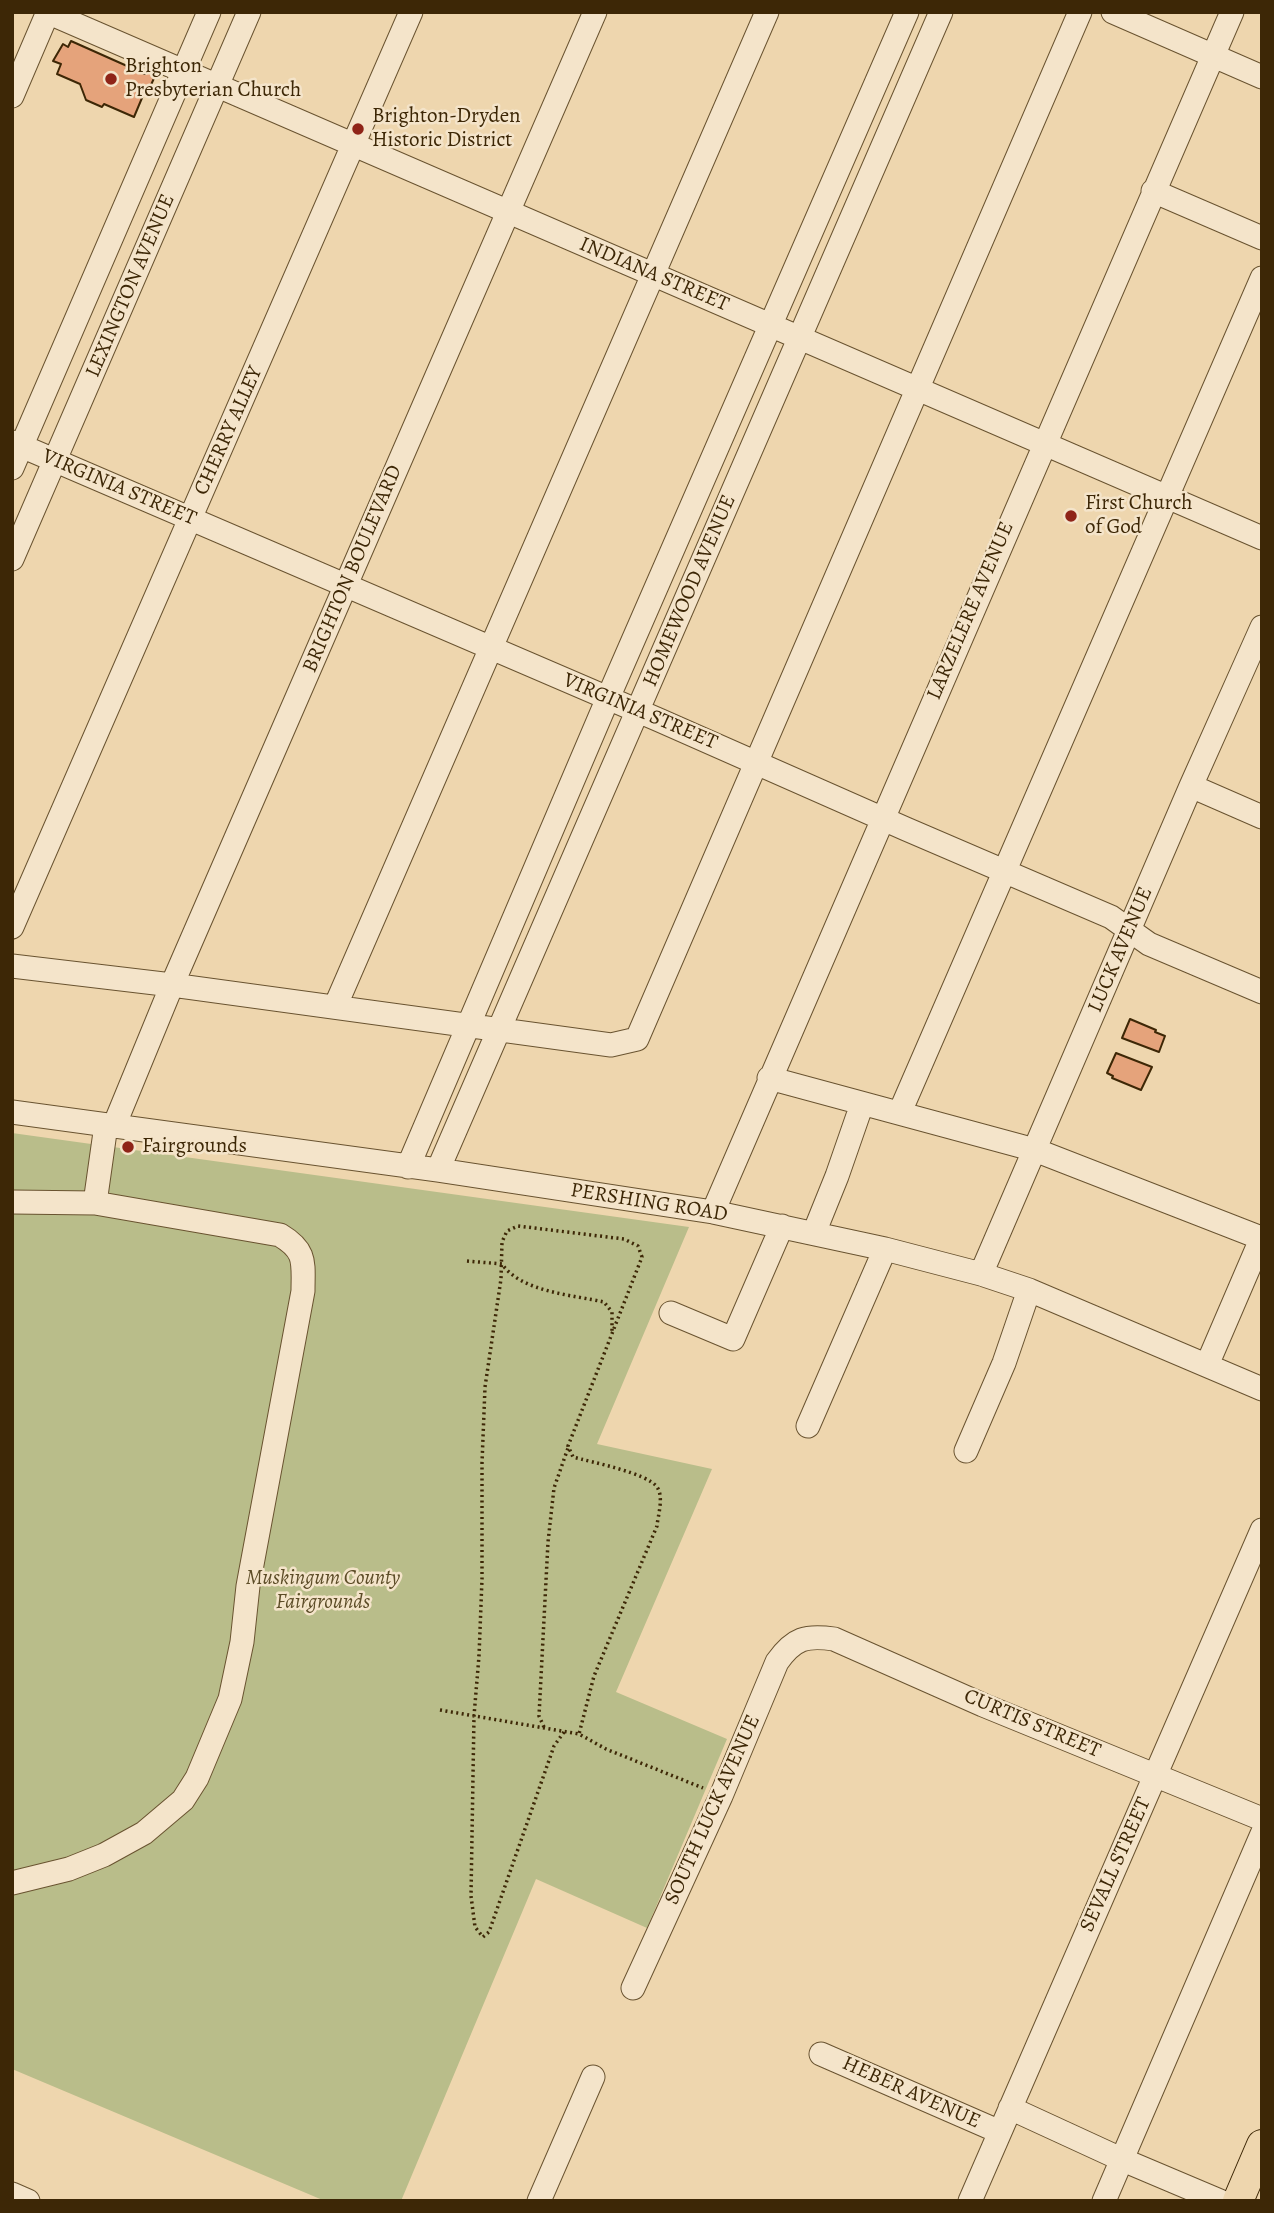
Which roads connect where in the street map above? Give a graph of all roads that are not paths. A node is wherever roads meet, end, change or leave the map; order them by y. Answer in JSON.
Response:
{"nodes":[{"id":1,"x":48,"y":12,"type":"edge"},
{"id":2,"x":209,"y":12,"type":"edge"},
{"id":3,"x":249,"y":12,"type":"edge"},
{"id":4,"x":411,"y":12,"type":"edge"},
{"id":5,"x":595,"y":12,"type":"edge"},
{"id":6,"x":767,"y":12,"type":"edge"},
{"id":7,"x":907,"y":12,"type":"edge"},
{"id":8,"x":941,"y":12,"type":"edge"},
{"id":9,"x":1080,"y":12,"type":"edge"},
{"id":10,"x":1113,"y":12,"type":"edge"},
{"id":11,"x":1232,"y":12,"type":"edge"},
{"id":12,"x":1213,"y":56,"type":"junction"},
{"id":13,"x":183,"y":71,"type":"junction"},
{"id":14,"x":1262,"y":77,"type":"edge"},
{"id":15,"x":217,"y":86,"type":"junction"},
{"id":16,"x":12,"y":96,"type":"edge"},
{"id":17,"x":354,"y":145,"type":"junction"},
{"id":18,"x":1153,"y":191,"type":"junction"},
{"id":19,"x":508,"y":212,"type":"junction"},
{"id":20,"x":1262,"y":238,"type":"edge"},
{"id":21,"x":654,"y":275,"type":"junction"},
{"id":22,"x":1262,"y":278,"type":"edge"},
{"id":23,"x":771,"y":326,"type":"junction"},
{"id":24,"x":799,"y":338,"type":"junction"},
{"id":25,"x":917,"y":388,"type":"junction"},
{"id":26,"x":17,"y":444,"type":"edge"},
{"id":27,"x":1044,"y":444,"type":"junction"},
{"id":28,"x":55,"y":461,"type":"junction"},
{"id":29,"x":12,"y":468,"type":"edge"},
{"id":30,"x":1168,"y":497,"type":"junction"},
{"id":31,"x":190,"y":520,"type":"junction"},
{"id":32,"x":1262,"y":538,"type":"edge"},
{"id":33,"x":12,"y":559,"type":"edge"},
{"id":34,"x":346,"y":586,"type":"junction"},
{"id":35,"x":1262,"y":627,"type":"edge"},
{"id":36,"x":491,"y":648,"type":"junction"},
{"id":37,"x":1252,"y":675,"type":"edge"},
{"id":38,"x":608,"y":698,"type":"junction"},
{"id":39,"x":638,"y":711,"type":"junction"},
{"id":40,"x":756,"y":762,"type":"junction"},
{"id":41,"x":1191,"y":786,"type":"junction"},
{"id":42,"x":1262,"y":817,"type":"edge"},
{"id":43,"x":882,"y":819,"type":"junction"},
{"id":44,"x":1005,"y":872,"type":"junction"},
{"id":45,"x":12,"y":928,"type":"edge"},
{"id":46,"x":1129,"y":931,"type":"junction"},
{"id":47,"x":12,"y":966,"type":"edge"},
{"id":48,"x":172,"y":985,"type":"junction"},
{"id":49,"x":1262,"y":992,"type":"edge"},
{"id":50,"x":335,"y":1007,"type":"junction"},
{"id":51,"x":467,"y":1026,"type":"junction"},
{"id":52,"x":500,"y":1029,"type":"junction"},
{"id":53,"x":769,"y":1078,"type":"junction"},
{"id":54,"x":862,"y":1104,"type":"junction"},
{"id":55,"x":12,"y":1112,"type":"edge"},
{"id":56,"x":901,"y":1112,"type":"junction"},
{"id":57,"x":110,"y":1125,"type":"junction"},
{"id":58,"x":1035,"y":1150,"type":"junction"},
{"id":59,"x":408,"y":1167,"type":"junction"},
{"id":60,"x":438,"y":1170,"type":"junction"},
{"id":61,"x":12,"y":1202,"type":"edge"},
{"id":62,"x":95,"y":1203,"type":"junction"},
{"id":63,"x":713,"y":1212,"type":"junction"},
{"id":64,"x":782,"y":1226,"type":"junction"},
{"id":65,"x":814,"y":1233,"type":"junction"},
{"id":66,"x":1262,"y":1238,"type":"edge"},
{"id":67,"x":886,"y":1249,"type":"junction"},
{"id":68,"x":981,"y":1274,"type":"junction"},
{"id":69,"x":1029,"y":1290,"type":"junction"},
{"id":70,"x":671,"y":1312,"type":"dead end"},
{"id":71,"x":1207,"y":1365,"type":"junction"},
{"id":72,"x":1262,"y":1389,"type":"edge"},
{"id":73,"x":808,"y":1426,"type":"dead end"},
{"id":74,"x":966,"y":1451,"type":"dead end"},
{"id":75,"x":1262,"y":1530,"type":"edge"},
{"id":76,"x":801,"y":1639,"type":"joint"},
{"id":77,"x":1155,"y":1774,"type":"junction"},
{"id":78,"x":1262,"y":1819,"type":"edge"},
{"id":79,"x":1262,"y":1834,"type":"edge"},
{"id":80,"x":12,"y":1883,"type":"edge"},
{"id":81,"x":633,"y":1988,"type":"dead end"},
{"id":82,"x":821,"y":2054,"type":"dead end"},
{"id":83,"x":593,"y":2077,"type":"dead end"},
{"id":84,"x":1010,"y":2108,"type":"junction"},
{"id":85,"x":1000,"y":2132,"type":"junction"},
{"id":86,"x":1262,"y":2145,"type":"edge"},
{"id":87,"x":1123,"y":2160,"type":"junction"},
{"id":88,"x":12,"y":2194,"type":"edge"},
{"id":89,"x":27,"y":2201,"type":"edge"},
{"id":90,"x":539,"y":2201,"type":"edge"},
{"id":91,"x":970,"y":2201,"type":"edge"},
{"id":92,"x":1104,"y":2201,"type":"edge"},
{"id":93,"x":1220,"y":2201,"type":"edge"},
{"id":94,"x":1238,"y":2201,"type":"edge"}],
"edges":[{"from":1,"to":13,"type":"street","name":"INDIANA STREET"},
{"from":1,"to":16,"type":"street"},
{"from":2,"to":13,"type":"street","name":"LEXINGTON AVENUE"},
{"from":3,"to":15,"type":"street","name":"LEXINGTON AVENUE"},
{"from":4,"to":17,"type":"street","name":"CHERRY ALLEY"},
{"from":5,"to":19,"type":"street","name":"BRIGHTON BOULEVARD"},
{"from":6,"to":21,"type":"street"},
{"from":7,"to":23,"type":"street","name":"HOMEWOOD AVENUE"},
{"from":8,"to":24,"type":"street","name":"HOMEWOOD AVENUE"},
{"from":9,"to":25,"type":"street"},
{"from":10,"to":12,"type":"street"},
{"from":11,"to":12,"type":"street","name":"LARZELERE AVENUE"},
{"from":12,"to":14,"type":"street"},
{"from":12,"to":18,"type":"street","name":"LARZELERE AVENUE"},
{"from":13,"to":15,"type":"street","name":"INDIANA STREET"},
{"from":13,"to":26,"type":"street","name":"LEXINGTON AVENUE"},
{"from":15,"to":17,"type":"street","name":"INDIANA STREET"},
{"from":15,"to":28,"type":"street","name":"LEXINGTON AVENUE"},
{"from":17,"to":19,"type":"street","name":"INDIANA STREET"},
{"from":17,"to":31,"type":"street","name":"CHERRY ALLEY"},
{"from":18,"to":20,"type":"street"},
{"from":18,"to":27,"type":"street","name":"LARZELERE AVENUE"},
{"from":19,"to":21,"type":"street","name":"INDIANA STREET"},
{"from":19,"to":34,"type":"street","name":"BRIGHTON BOULEVARD"},
{"from":21,"to":23,"type":"street","name":"INDIANA STREET"},
{"from":21,"to":36,"type":"street"},
{"from":22,"to":30,"type":"street"},
{"from":23,"to":24,"type":"street","name":"INDIANA STREET"},
{"from":23,"to":38,"type":"street","name":"HOMEWOOD AVENUE"},
{"from":24,"to":25,"type":"street","name":"INDIANA STREET"},
{"from":24,"to":39,"type":"street","name":"HOMEWOOD AVENUE"},
{"from":25,"to":27,"type":"street","name":"INDIANA STREET"},
{"from":25,"to":40,"type":"street"},
{"from":26,"to":28,"type":"street","name":"VIRGINIA STREET"},
{"from":26,"to":29,"type":"street","name":"LEXINGTON AVENUE"},
{"from":27,"to":30,"type":"street","name":"INDIANA STREET"},
{"from":27,"to":43,"type":"street","name":"LARZELERE AVENUE"},
{"from":28,"to":31,"type":"street","name":"VIRGINIA STREET"},
{"from":28,"to":33,"type":"street","name":"LEXINGTON AVENUE"},
{"from":30,"to":32,"type":"street","name":"INDIANA STREET"},
{"from":30,"to":44,"type":"street"},
{"from":31,"to":34,"type":"street","name":"VIRGINIA STREET"},
{"from":31,"to":45,"type":"street","name":"CHERRY ALLEY"},
{"from":34,"to":36,"type":"street","name":"VIRGINIA STREET"},
{"from":34,"to":48,"type":"street","name":"BRIGHTON BOULEVARD"},
{"from":35,"to":37,"type":"street","name":"LUCK AVENUE"},
{"from":36,"to":38,"type":"street","name":"VIRGINIA STREET"},
{"from":36,"to":50,"type":"street"},
{"from":37,"to":41,"type":"street","name":"LUCK AVENUE"},
{"from":38,"to":39,"type":"street","name":"VIRGINIA STREET"},
{"from":38,"to":51,"type":"street","name":"HOMEWOOD AVENUE"},
{"from":39,"to":40,"type":"street","name":"VIRGINIA STREET"},
{"from":39,"to":52,"type":"street","name":"HOMEWOOD AVENUE"},
{"from":40,"to":43,"type":"street","name":"VIRGINIA STREET"},
{"from":40,"to":52,"type":"street"},
{"from":41,"to":42,"type":"street"},
{"from":41,"to":46,"type":"street","name":"LUCK AVENUE"},
{"from":43,"to":44,"type":"street","name":"VIRGINIA STREET"},
{"from":43,"to":53,"type":"street","name":"LARZELERE AVENUE"},
{"from":44,"to":46,"type":"street","name":"VIRGINIA STREET"},
{"from":44,"to":56,"type":"street"},
{"from":46,"to":49,"type":"street","name":"VIRGINIA STREET"},
{"from":46,"to":58,"type":"street","name":"LUCK AVENUE"},
{"from":47,"to":48,"type":"street"},
{"from":48,"to":50,"type":"street"},
{"from":48,"to":57,"type":"street","name":"BRIGHTON BOULEVARD"},
{"from":50,"to":51,"type":"street"},
{"from":51,"to":52,"type":"street"},
{"from":51,"to":59,"type":"street","name":"HOMEWOOD AVENUE"},
{"from":52,"to":60,"type":"street","name":"HOMEWOOD AVENUE"},
{"from":53,"to":54,"type":"street"},
{"from":53,"to":63,"type":"street","name":"LARZELERE AVENUE"},
{"from":54,"to":56,"type":"street"},
{"from":54,"to":65,"type":"street"},
{"from":55,"to":57,"type":"street","name":"PERSHING ROAD"},
{"from":56,"to":58,"type":"street"},
{"from":57,"to":59,"type":"street","name":"PERSHING ROAD"},
{"from":57,"to":62,"type":"street","name":"BRIGHTON BOULEVARD"},
{"from":58,"to":66,"type":"street"},
{"from":58,"to":68,"type":"street","name":"LUCK AVENUE"},
{"from":59,"to":60,"type":"street","name":"PERSHING ROAD"},
{"from":60,"to":63,"type":"street","name":"PERSHING ROAD"},
{"from":61,"to":62,"type":"street"},
{"from":62,"to":80,"type":"street"},
{"from":63,"to":64,"type":"street","name":"PERSHING ROAD"},
{"from":64,"to":65,"type":"street","name":"PERSHING ROAD"},
{"from":64,"to":70,"type":"street"},
{"from":65,"to":67,"type":"street","name":"PERSHING ROAD"},
{"from":66,"to":71,"type":"street"},
{"from":67,"to":68,"type":"street","name":"PERSHING ROAD"},
{"from":67,"to":73,"type":"street"},
{"from":68,"to":69,"type":"street","name":"PERSHING ROAD"},
{"from":69,"to":71,"type":"street","name":"PERSHING ROAD"},
{"from":69,"to":74,"type":"street"},
{"from":71,"to":72,"type":"street","name":"PERSHING ROAD"},
{"from":75,"to":77,"type":"street","name":"SEVALL STREET"},
{"from":76,"to":77,"type":"street","name":"CURTIS STREET"},
{"from":76,"to":81,"type":"street","name":"SOUTH LUCK AVENUE"},
{"from":77,"to":78,"type":"street","name":"CURTIS STREET"},
{"from":77,"to":84,"type":"street","name":"SEVALL STREET"},
{"from":79,"to":87,"type":"street"},
{"from":82,"to":85,"type":"street","name":"HEBER AVENUE"},
{"from":83,"to":90,"type":"street"},
{"from":84,"to":85,"type":"street","name":"SEVALL STREET"},
{"from":84,"to":87,"type":"street"},
{"from":85,"to":91,"type":"street","name":"SEVALL STREET"},
{"from":86,"to":94,"type":"main road"},
{"from":87,"to":92,"type":"street"},
{"from":87,"to":93,"type":"street"},
{"from":88,"to":89,"type":"street"}]}
